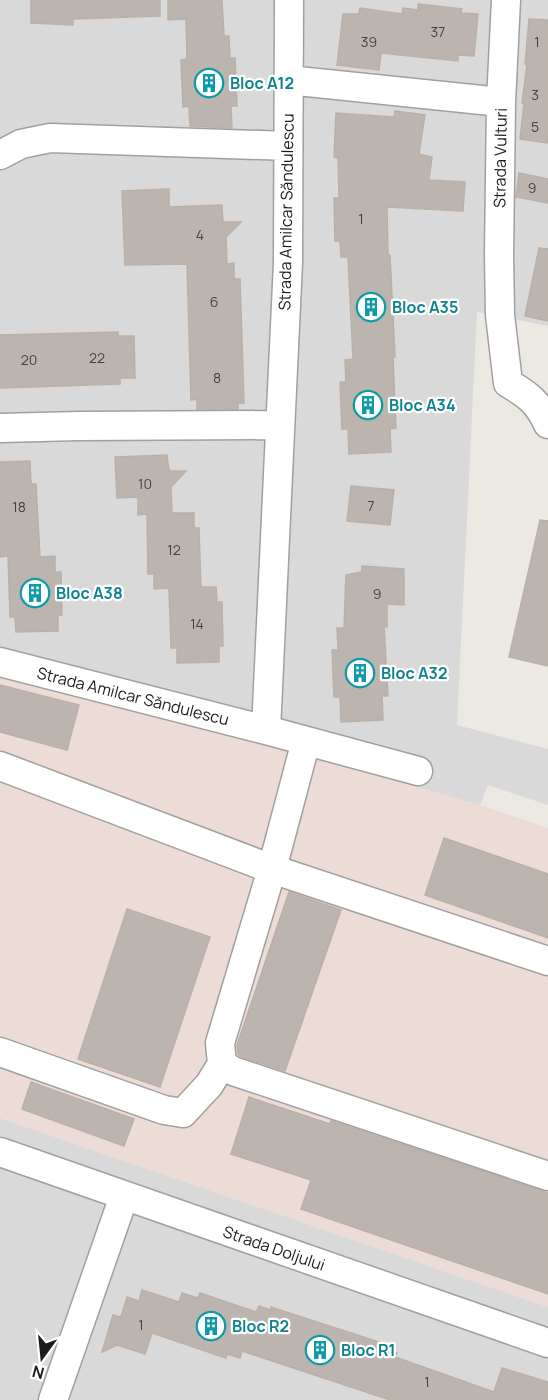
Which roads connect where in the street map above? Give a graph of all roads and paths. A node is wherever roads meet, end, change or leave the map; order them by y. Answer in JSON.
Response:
{"nodes":[{"id":1,"x":289,"y":0,"type":"edge"},
{"id":2,"x":506,"y":0,"type":"edge"},
{"id":3,"x":288,"y":80,"type":"junction"},
{"id":4,"x":501,"y":102,"type":"junction"},
{"id":5,"x":288,"y":146,"type":"junction"},
{"id":6,"x":0,"y":155,"type":"edge"},
{"id":7,"x":548,"y":424,"type":"edge"},
{"id":8,"x":280,"y":425,"type":"junction"},
{"id":9,"x":0,"y":428,"type":"edge"},
{"id":10,"x":0,"y":662,"type":"edge"},
{"id":11,"x":266,"y":730,"type":"junction"},
{"id":12,"x":306,"y":741,"type":"junction"},
{"id":13,"x":0,"y":766,"type":"edge"},
{"id":14,"x":418,"y":771,"type":"dead end"},
{"id":15,"x":272,"y":869,"type":"junction"},
{"id":16,"x":548,"y":961,"type":"edge"},
{"id":17,"x":0,"y":1052,"type":"edge"},
{"id":18,"x":222,"y":1064,"type":"junction"},
{"id":19,"x":0,"y":1152,"type":"edge"},
{"id":20,"x":548,"y":1176,"type":"edge"},
{"id":21,"x":124,"y":1196,"type":"junction"},
{"id":22,"x":548,"y":1343,"type":"edge"},
{"id":23,"x":53,"y":1400,"type":"edge"}],
"edges":[{"from":1,"to":3,"type":"street","name":"Strada Amilcar Săndulescu"},
{"from":2,"to":4,"type":"street","name":"Strada Vulturi"},
{"from":3,"to":4,"type":"street"},
{"from":3,"to":5,"type":"street","name":"Strada Amilcar Săndulescu"},
{"from":4,"to":7,"type":"street","name":"Strada Vulturi"},
{"from":5,"to":6,"type":"street"},
{"from":5,"to":8,"type":"street","name":"Strada Amilcar Săndulescu"},
{"from":8,"to":9,"type":"street"},
{"from":8,"to":11,"type":"street","name":"Strada Amilcar Săndulescu"},
{"from":10,"to":11,"type":"street","name":"Strada Amilcar Săndulescu"},
{"from":11,"to":12,"type":"street","name":"Strada Amilcar Săndulescu"},
{"from":12,"to":14,"type":"street","name":"Strada Amilcar Săndulescu"},
{"from":12,"to":15,"type":"street"},
{"from":13,"to":15,"type":"street"},
{"from":15,"to":16,"type":"street"},
{"from":15,"to":18,"type":"street"},
{"from":17,"to":18,"type":"street"},
{"from":18,"to":20,"type":"street"},
{"from":19,"to":21,"type":"street","name":"Strada Doljului"},
{"from":21,"to":22,"type":"street","name":"Strada Doljului"},
{"from":21,"to":23,"type":"street"}]}
